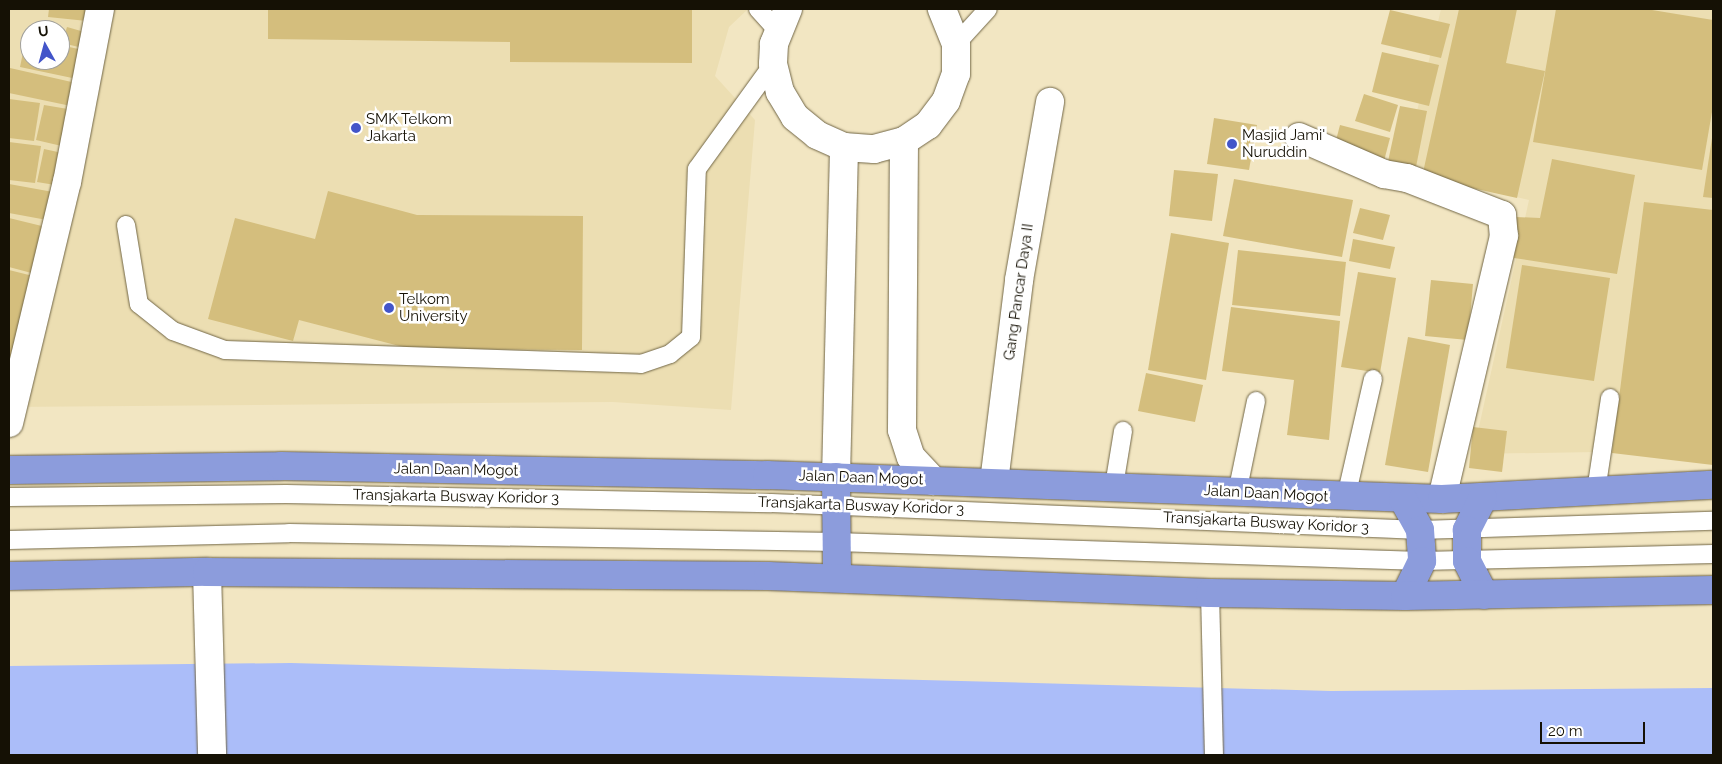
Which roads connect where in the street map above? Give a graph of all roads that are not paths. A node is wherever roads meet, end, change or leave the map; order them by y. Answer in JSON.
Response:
{"nodes":[{"id":1,"x":100,"y":9,"type":"edge"},
{"id":2,"x":758,"y":9,"type":"edge"},
{"id":3,"x":942,"y":9,"type":"edge"},
{"id":4,"x":988,"y":9,"type":"edge"},
{"id":5,"x":783,"y":19,"type":"edge"},
{"id":6,"x":956,"y":44,"type":"junction"},
{"id":7,"x":773,"y":64,"type":"junction"},
{"id":8,"x":1050,"y":102,"type":"dead end"},
{"id":9,"x":1299,"y":137,"type":"dead end"},
{"id":10,"x":904,"y":140,"type":"junction"},
{"id":11,"x":844,"y":147,"type":"junction"},
{"id":12,"x":126,"y":225,"type":"dead end"},
{"id":13,"x":1373,"y":379,"type":"dead end"},
{"id":14,"x":1610,"y":398,"type":"dead end"},
{"id":15,"x":1256,"y":401,"type":"dead end"},
{"id":16,"x":9,"y":423,"type":"edge"},
{"id":17,"x":1123,"y":431,"type":"dead end"},
{"id":18,"x":9,"y":470,"type":"edge"},
{"id":19,"x":836,"y":477,"type":"junction"},
{"id":20,"x":933,"y":481,"type":"junction"},
{"id":21,"x":994,"y":482,"type":"junction"},
{"id":22,"x":1713,"y":485,"type":"edge"},
{"id":23,"x":1114,"y":486,"type":"junction"},
{"id":24,"x":1596,"y":491,"type":"junction"},
{"id":25,"x":1237,"y":493,"type":"junction"},
{"id":26,"x":9,"y":497,"type":"edge"},
{"id":27,"x":1346,"y":498,"type":"junction"},
{"id":28,"x":1483,"y":498,"type":"junction"},
{"id":29,"x":1403,"y":499,"type":"junction"},
{"id":30,"x":1442,"y":499,"type":"junction"},
{"id":31,"x":836,"y":505,"type":"junction"},
{"id":32,"x":1713,"y":521,"type":"edge"},
{"id":33,"x":1420,"y":530,"type":"junction"},
{"id":34,"x":1467,"y":530,"type":"junction"},
{"id":35,"x":9,"y":540,"type":"edge"},
{"id":36,"x":836,"y":542,"type":"junction"},
{"id":37,"x":1713,"y":554,"type":"edge"},
{"id":38,"x":1422,"y":561,"type":"junction"},
{"id":39,"x":1467,"y":561,"type":"junction"},
{"id":40,"x":207,"y":572,"type":"junction"},
{"id":41,"x":9,"y":576,"type":"edge"},
{"id":42,"x":837,"y":578,"type":"junction"},
{"id":43,"x":1713,"y":590,"type":"edge"},
{"id":44,"x":1210,"y":593,"type":"junction"},
{"id":45,"x":1484,"y":595,"type":"junction"},
{"id":46,"x":1405,"y":596,"type":"junction"},
{"id":47,"x":212,"y":755,"type":"edge"},
{"id":48,"x":1214,"y":755,"type":"edge"}],
"edges":[{"from":1,"to":16,"type":"street"},
{"from":2,"to":5,"type":"lane"},
{"from":3,"to":6,"type":"street"},
{"from":4,"to":6,"type":"lane"},
{"from":5,"to":7,"type":"street"},
{"from":6,"to":10,"type":"street"},
{"from":7,"to":11,"type":"street"},
{"from":7,"to":12,"type":"lane"},
{"from":8,"to":21,"type":"street","name":"Gang Pancar Daya II"},
{"from":9,"to":30,"type":"street"},
{"from":10,"to":11,"type":"street"},
{"from":10,"to":20,"type":"street"},
{"from":11,"to":19,"type":"street"},
{"from":13,"to":27,"type":"lane"},
{"from":14,"to":24,"type":"lane"},
{"from":15,"to":25,"type":"lane"},
{"from":17,"to":23,"type":"lane"},
{"from":18,"to":19,"type":"highway","name":"Jalan Daan Mogot"},
{"from":19,"to":20,"type":"highway","name":"Jalan Daan Mogot"},
{"from":19,"to":31,"type":"highway"},
{"from":20,"to":21,"type":"highway","name":"Jalan Daan Mogot"},
{"from":21,"to":23,"type":"highway","name":"Jalan Daan Mogot"},
{"from":22,"to":24,"type":"highway","name":"Jalan Daan Mogot"},
{"from":23,"to":25,"type":"highway","name":"Jalan Daan Mogot"},
{"from":24,"to":28,"type":"highway","name":"Jalan Daan Mogot"},
{"from":25,"to":27,"type":"highway","name":"Jalan Daan Mogot"},
{"from":26,"to":31,"type":"lane","name":"Transjakarta Busway Koridor 3"},
{"from":27,"to":29,"type":"highway","name":"Jalan Daan Mogot"},
{"from":28,"to":30,"type":"highway","name":"Jalan Daan Mogot"},
{"from":28,"to":34,"type":"highway"},
{"from":29,"to":30,"type":"highway","name":"Jalan Daan Mogot"},
{"from":29,"to":33,"type":"highway"},
{"from":31,"to":33,"type":"lane","name":"Transjakarta Busway Koridor 3"},
{"from":31,"to":36,"type":"highway"},
{"from":32,"to":34,"type":"lane","name":"Transjakarta Busway Koridor 3"},
{"from":33,"to":34,"type":"lane","name":"Transjakarta Busway Koridor 3"},
{"from":33,"to":38,"type":"highway"},
{"from":34,"to":39,"type":"highway"},
{"from":35,"to":36,"type":"lane","name":"Transjakarta Busway Koridor 3"},
{"from":36,"to":38,"type":"lane","name":"Transjakarta Busway Koridor 3"},
{"from":36,"to":42,"type":"highway"},
{"from":37,"to":39,"type":"lane","name":"Transjakarta Busway Koridor 3"},
{"from":38,"to":39,"type":"lane","name":"Transjakarta Busway Koridor 3"},
{"from":38,"to":46,"type":"highway"},
{"from":39,"to":45,"type":"highway"},
{"from":40,"to":41,"type":"highway"},
{"from":40,"to":42,"type":"highway"},
{"from":40,"to":47,"type":"street"},
{"from":42,"to":44,"type":"highway"},
{"from":43,"to":45,"type":"highway"},
{"from":44,"to":46,"type":"highway"},
{"from":44,"to":48,"type":"lane"},
{"from":45,"to":46,"type":"highway"}]}
